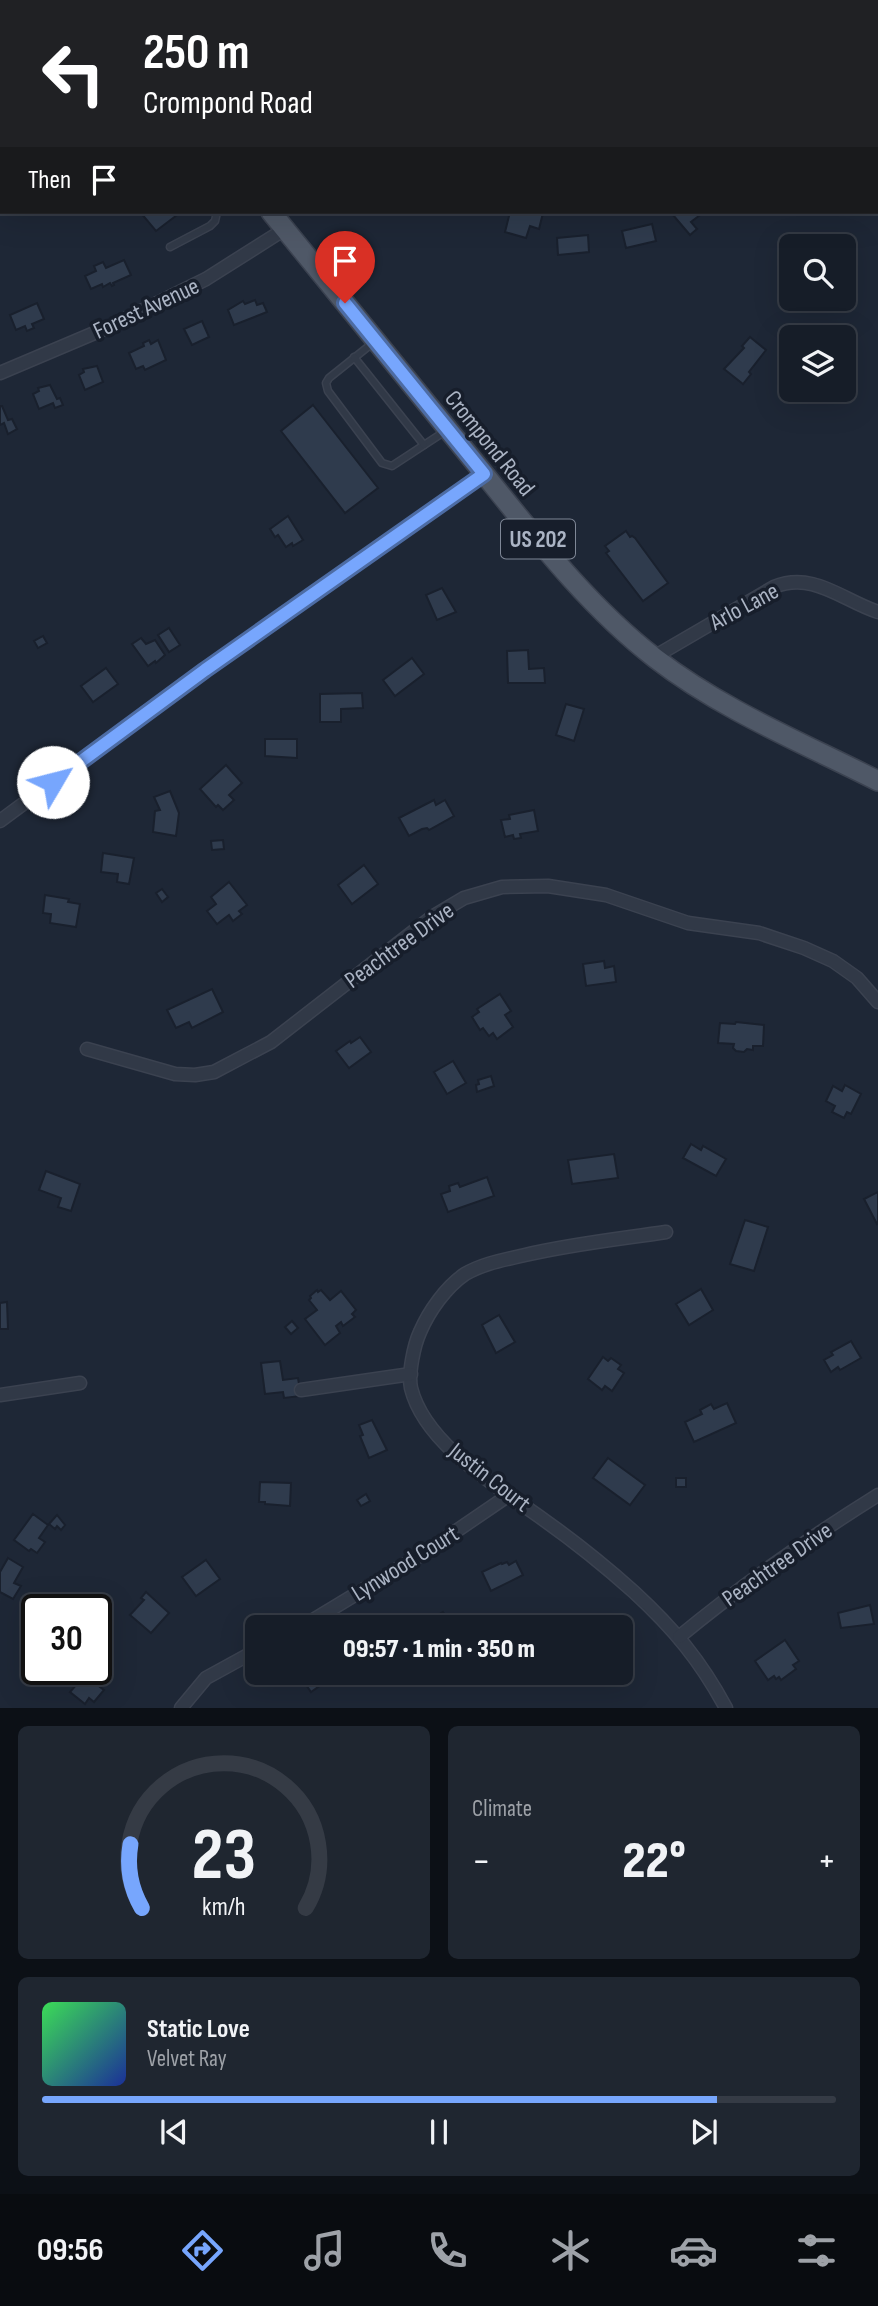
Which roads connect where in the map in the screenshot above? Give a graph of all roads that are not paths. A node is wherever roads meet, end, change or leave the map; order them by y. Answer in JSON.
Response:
{"nodes":[{"id":1,"x":216,"y":214,"type":"edge"},
{"id":2,"x":273,"y":214,"type":"edge"},
{"id":3,"x":285,"y":229,"type":"junction"},
{"id":4,"x":170,"y":247,"type":"dead end"},
{"id":5,"x":376,"y":341,"type":"junction"},
{"id":6,"x":355,"y":357,"type":"junction"},
{"id":7,"x":0,"y":373,"type":"edge"},
{"id":8,"x":448,"y":429,"type":"junction"},
{"id":9,"x":424,"y":445,"type":"junction"},
{"id":10,"x":484,"y":474,"type":"junction"},
{"id":11,"x":878,"y":612,"type":"edge"},
{"id":12,"x":654,"y":657,"type":"junction"},
{"id":13,"x":878,"y":781,"type":"edge"},
{"id":14,"x":0,"y":821,"type":"edge"},
{"id":15,"x":878,"y":1002,"type":"edge"},
{"id":16,"x":87,"y":1049,"type":"dead end"},
{"id":17,"x":666,"y":1232,"type":"dead end"},
{"id":18,"x":411,"y":1374,"type":"junction"},
{"id":19,"x":80,"y":1383,"type":"dead end"},
{"id":20,"x":301,"y":1390,"type":"dead end"},
{"id":21,"x":0,"y":1395,"type":"edge"},
{"id":22,"x":509,"y":1495,"type":"junction"},
{"id":23,"x":878,"y":1495,"type":"edge"},
{"id":24,"x":321,"y":1615,"type":"edge"},
{"id":25,"x":679,"y":1637,"type":"junction"},
{"id":26,"x":245,"y":1657,"type":"edge"},
{"id":27,"x":180,"y":1707,"type":"edge"},
{"id":28,"x":726,"y":1707,"type":"edge"}],
"edges":[{"from":1,"to":4,"type":"lane"},
{"from":2,"to":3,"type":"main road","name":"Crompond Road","number":"US 202"},
{"from":3,"to":5,"type":"main road","name":"Crompond Road","number":"US 202"},
{"from":3,"to":7,"type":"street","name":"Forest Avenue"},
{"from":5,"to":6,"type":"lane"},
{"from":5,"to":8,"type":"main road","name":"Crompond Road","number":"US 202"},
{"from":6,"to":9,"type":"lane"},
{"from":6,"to":9,"type":"lane"},
{"from":8,"to":9,"type":"lane"},
{"from":8,"to":10,"type":"main road","name":"Crompond Road","number":"US 202"},
{"from":10,"to":12,"type":"main road","name":"Crompond Road","number":"US 202"},
{"from":10,"to":14,"type":"street"},
{"from":11,"to":12,"type":"street","name":"Arlo Lane"},
{"from":12,"to":13,"type":"main road","name":"Crompond Road","number":"US 202"},
{"from":15,"to":16,"type":"street","name":"Peachtree Drive"},
{"from":17,"to":18,"type":"street","name":"Justin Court"},
{"from":18,"to":20,"type":"street"},
{"from":18,"to":22,"type":"street","name":"Justin Court"},
{"from":19,"to":21,"type":"street"},
{"from":22,"to":24,"type":"street","name":"Lynwood Court"},
{"from":22,"to":25,"type":"street","name":"Justin Court"},
{"from":23,"to":25,"type":"street","name":"Peachtree Drive"},
{"from":25,"to":28,"type":"street","name":"Justin Court"},
{"from":26,"to":27,"type":"street"}]}
